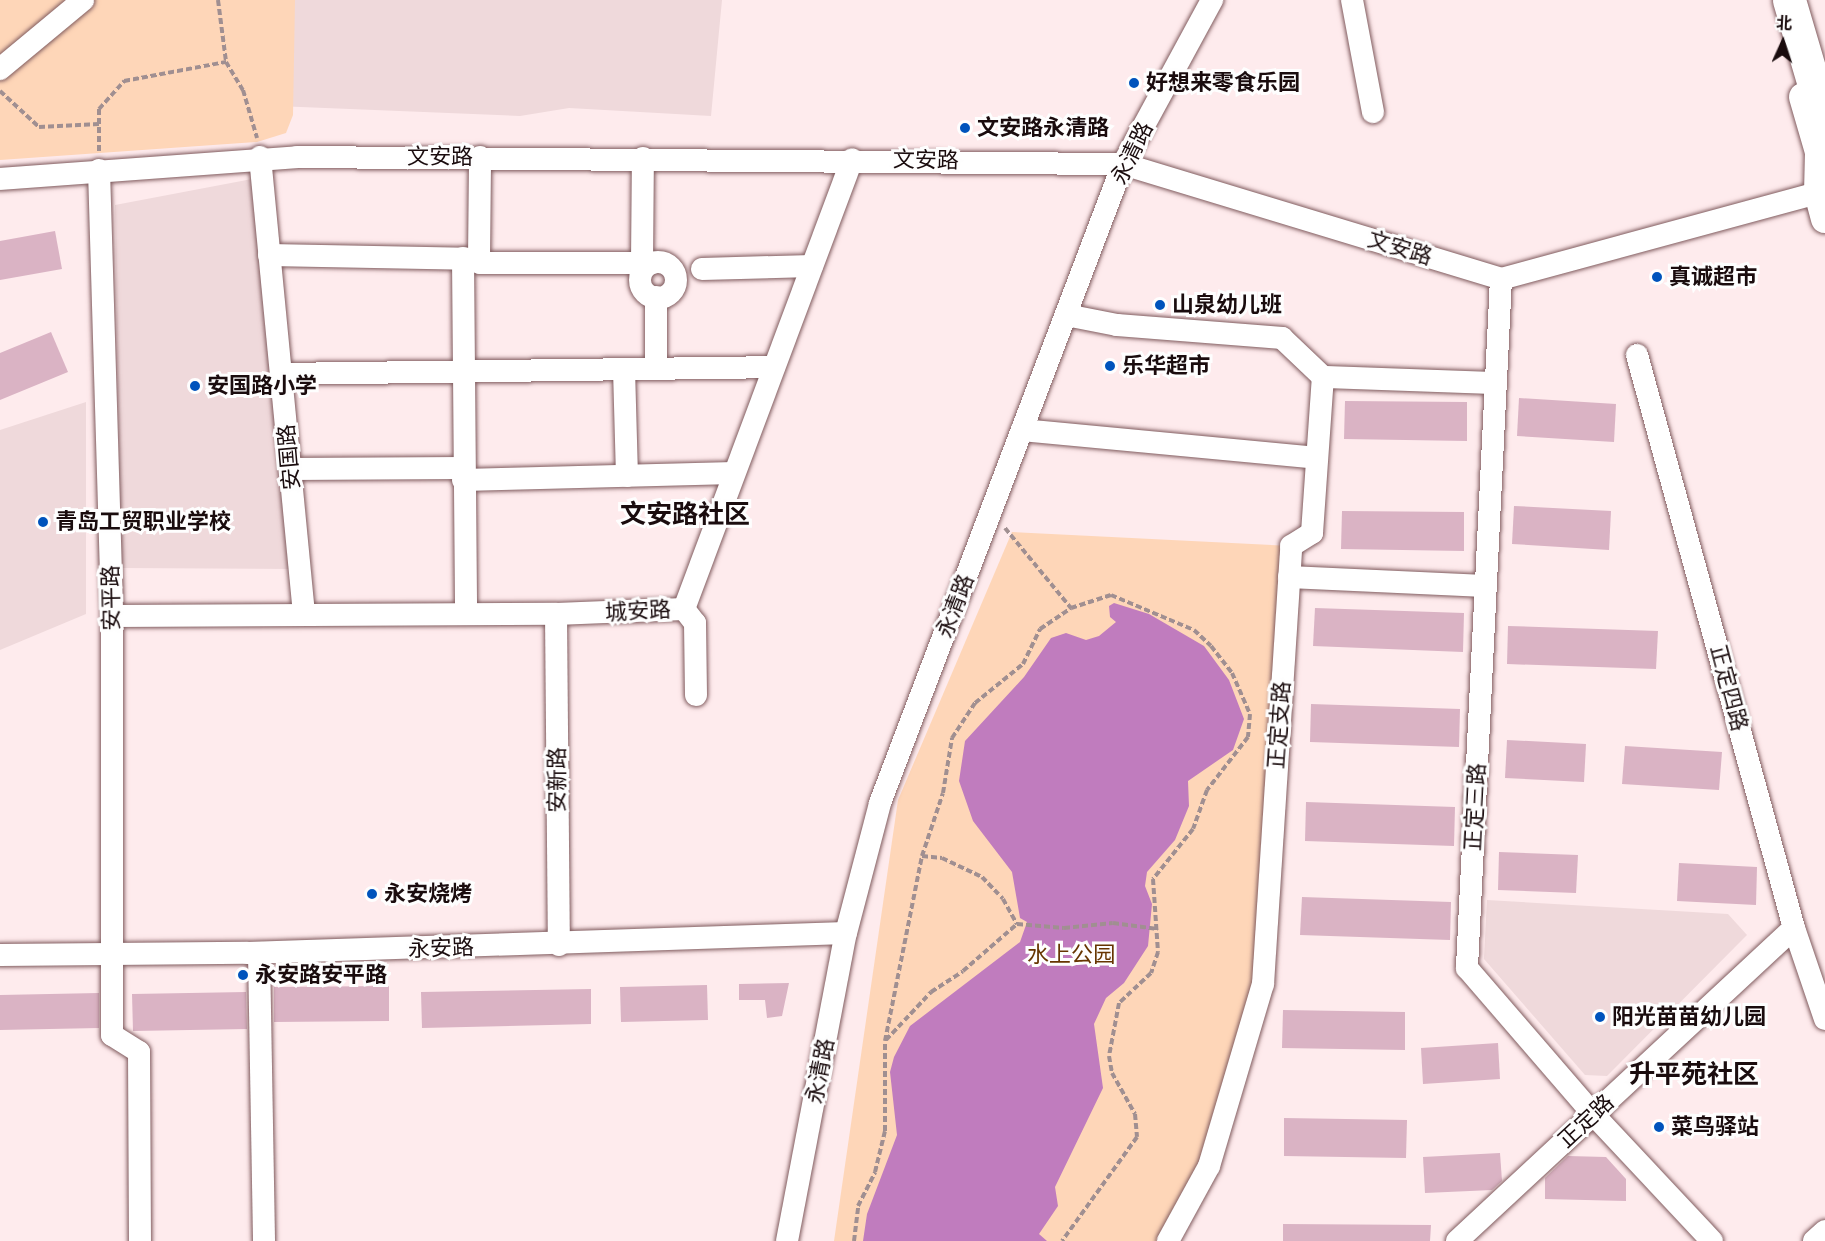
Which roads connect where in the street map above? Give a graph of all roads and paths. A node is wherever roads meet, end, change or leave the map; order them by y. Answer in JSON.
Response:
{"nodes":[{"id":1,"x":83,"y":0,"type":"edge"},
{"id":2,"x":218,"y":0,"type":"edge"},
{"id":3,"x":1212,"y":0,"type":"edge"},
{"id":4,"x":1352,"y":0,"type":"edge"},
{"id":5,"x":1774,"y":0,"type":"edge"},
{"id":6,"x":1789,"y":0,"type":"edge"},
{"id":7,"x":1810,"y":0,"type":"edge"},
{"id":8,"x":1825,"y":46,"type":"edge"},
{"id":9,"x":226,"y":62,"type":"junction"},
{"id":10,"x":0,"y":69,"type":"edge"},
{"id":11,"x":0,"y":91,"type":"edge"},
{"id":12,"x":1373,"y":112,"type":"dead end"},
{"id":13,"x":1825,"y":122,"type":"edge"},
{"id":14,"x":99,"y":124,"type":"junction"},
{"id":15,"x":260,"y":157,"type":"junction"},
{"id":16,"x":480,"y":158,"type":"junction"},
{"id":17,"x":643,"y":158,"type":"junction"},
{"id":18,"x":852,"y":159,"type":"junction"},
{"id":19,"x":1123,"y":164,"type":"junction"},
{"id":20,"x":99,"y":170,"type":"junction"},
{"id":21,"x":0,"y":179,"type":"edge"},
{"id":22,"x":1823,"y":201,"type":"edge"},
{"id":23,"x":269,"y":255,"type":"junction"},
{"id":24,"x":471,"y":258,"type":"junction"},
{"id":25,"x":647,"y":263,"type":"junction"},
{"id":26,"x":812,"y":266,"type":"junction"},
{"id":27,"x":702,"y":269,"type":"dead end"},
{"id":28,"x":1501,"y":279,"type":"junction"},
{"id":29,"x":1066,"y":315,"type":"junction"},
{"id":30,"x":1637,"y":355,"type":"dead end"},
{"id":31,"x":774,"y":367,"type":"junction"},
{"id":32,"x":624,"y":369,"type":"junction"},
{"id":33,"x":656,"y":369,"type":"junction"},
{"id":34,"x":463,"y":372,"type":"junction"},
{"id":35,"x":281,"y":374,"type":"junction"},
{"id":36,"x":1323,"y":377,"type":"junction"},
{"id":37,"x":1496,"y":383,"type":"junction"},
{"id":38,"x":1022,"y":430,"type":"junction"},
{"id":39,"x":1317,"y":458,"type":"junction"},
{"id":40,"x":290,"y":469,"type":"junction"},
{"id":41,"x":734,"y":473,"type":"junction"},
{"id":42,"x":463,"y":474,"type":"junction"},
{"id":43,"x":627,"y":476,"type":"junction"},
{"id":44,"x":991,"y":512,"type":"junction"},
{"id":45,"x":1289,"y":577,"type":"junction"},
{"id":46,"x":1485,"y":585,"type":"junction"},
{"id":47,"x":1071,"y":608,"type":"junction"},
{"id":48,"x":684,"y":609,"type":"junction"},
{"id":49,"x":303,"y":614,"type":"junction"},
{"id":50,"x":466,"y":614,"type":"junction"},
{"id":51,"x":556,"y":614,"type":"junction"},
{"id":52,"x":112,"y":616,"type":"junction"},
{"id":53,"x":696,"y":695,"type":"dead end"},
{"id":54,"x":922,"y":856,"type":"junction"},
{"id":55,"x":1017,"y":924,"type":"junction"},
{"id":56,"x":1794,"y":928,"type":"junction"},
{"id":57,"x":1158,"y":929,"type":"junction"},
{"id":58,"x":846,"y":933,"type":"junction"},
{"id":59,"x":559,"y":945,"type":"junction"},
{"id":60,"x":109,"y":953,"type":"junction"},
{"id":61,"x":259,"y":953,"type":"junction"},
{"id":62,"x":0,"y":955,"type":"edge"},
{"id":63,"x":1825,"y":1019,"type":"edge"},
{"id":64,"x":885,"y":1041,"type":"junction"},
{"id":65,"x":1593,"y":1114,"type":"junction"},
{"id":66,"x":1825,"y":1231,"type":"edge"},
{"id":67,"x":140,"y":1241,"type":"edge"},
{"id":68,"x":264,"y":1241,"type":"edge"},
{"id":69,"x":787,"y":1241,"type":"edge"},
{"id":70,"x":854,"y":1241,"type":"edge"},
{"id":71,"x":1062,"y":1241,"type":"edge"},
{"id":72,"x":1168,"y":1241,"type":"edge"},
{"id":73,"x":1457,"y":1241,"type":"edge"},
{"id":74,"x":1712,"y":1241,"type":"edge"},
{"id":75,"x":1814,"y":1241,"type":"edge"}],
"edges":[{"from":1,"to":10,"type":"street"},
{"from":2,"to":9,"type":"path"},
{"from":3,"to":19,"type":"street","name":"永清路"},
{"from":4,"to":12,"type":"street"},
{"from":5,"to":22,"type":"main road"},
{"from":6,"to":13,"type":"highway"},
{"from":7,"to":8,"type":"highway"},
{"from":9,"to":14,"type":"path"},
{"from":9,"to":15,"type":"path"},
{"from":11,"to":14,"type":"path"},
{"from":14,"to":20,"type":"path"},
{"from":15,"to":16,"type":"street","name":"文安路"},
{"from":15,"to":20,"type":"street","name":"文安路"},
{"from":15,"to":23,"type":"street","name":"安国路"},
{"from":16,"to":17,"type":"street","name":"文安路"},
{"from":16,"to":24,"type":"street"},
{"from":17,"to":18,"type":"street","name":"文安路"},
{"from":17,"to":25,"type":"street"},
{"from":18,"to":19,"type":"street","name":"文安路"},
{"from":18,"to":26,"type":"street","name":"城安路"},
{"from":19,"to":28,"type":"street","name":"文安路"},
{"from":19,"to":29,"type":"street","name":"永清路"},
{"from":20,"to":21,"type":"street","name":"文安路"},
{"from":20,"to":52,"type":"street","name":"安平路"},
{"from":22,"to":28,"type":"street"},
{"from":23,"to":24,"type":"street"},
{"from":23,"to":35,"type":"street","name":"安国路"},
{"from":24,"to":25,"type":"street"},
{"from":24,"to":34,"type":"street"},
{"from":25,"to":33,"type":"street"},
{"from":26,"to":27,"type":"street"},
{"from":26,"to":31,"type":"street","name":"城安路"},
{"from":28,"to":37,"type":"street","name":"正定三路"},
{"from":29,"to":36,"type":"street"},
{"from":29,"to":38,"type":"street","name":"永清路"},
{"from":30,"to":56,"type":"street","name":"正定四路"},
{"from":31,"to":33,"type":"street"},
{"from":31,"to":41,"type":"street","name":"城安路"},
{"from":32,"to":33,"type":"street"},
{"from":32,"to":34,"type":"street"},
{"from":32,"to":43,"type":"street"},
{"from":34,"to":35,"type":"street"},
{"from":34,"to":42,"type":"street"},
{"from":35,"to":40,"type":"street","name":"安国路"},
{"from":36,"to":37,"type":"street"},
{"from":36,"to":39,"type":"street","name":"正定支路"},
{"from":37,"to":46,"type":"street","name":"正定三路"},
{"from":38,"to":39,"type":"street"},
{"from":38,"to":44,"type":"street","name":"永清路"},
{"from":39,"to":45,"type":"street","name":"正定支路"},
{"from":40,"to":42,"type":"street"},
{"from":40,"to":49,"type":"street","name":"安国路"},
{"from":41,"to":43,"type":"street"},
{"from":41,"to":48,"type":"street","name":"城安路"},
{"from":42,"to":43,"type":"street"},
{"from":42,"to":50,"type":"street"},
{"from":44,"to":47,"type":"path"},
{"from":44,"to":58,"type":"street","name":"永清路"},
{"from":45,"to":46,"type":"street"},
{"from":45,"to":72,"type":"street","name":"正定支路"},
{"from":46,"to":65,"type":"street","name":"正定三路"},
{"from":47,"to":54,"type":"path"},
{"from":47,"to":57,"type":"path"},
{"from":48,"to":51,"type":"street","name":"城安路"},
{"from":48,"to":53,"type":"street"},
{"from":49,"to":50,"type":"street","name":"城安路"},
{"from":49,"to":52,"type":"street","name":"城安路"},
{"from":50,"to":51,"type":"street","name":"城安路"},
{"from":51,"to":59,"type":"street","name":"安新路"},
{"from":52,"to":60,"type":"street","name":"安平路"},
{"from":54,"to":55,"type":"path"},
{"from":54,"to":64,"type":"path"},
{"from":55,"to":57,"type":"path"},
{"from":55,"to":64,"type":"path"},
{"from":56,"to":63,"type":"street","name":"正定四路"},
{"from":56,"to":65,"type":"street","name":"正定路"},
{"from":57,"to":71,"type":"path"},
{"from":58,"to":59,"type":"street","name":"永安路"},
{"from":58,"to":69,"type":"street","name":"永清路"},
{"from":59,"to":61,"type":"street","name":"永安路"},
{"from":60,"to":61,"type":"street","name":"永安路"},
{"from":60,"to":62,"type":"street","name":"永安路"},
{"from":60,"to":67,"type":"street","name":"安平路"},
{"from":61,"to":68,"type":"street"},
{"from":64,"to":70,"type":"path"},
{"from":65,"to":73,"type":"street","name":"正定路"},
{"from":65,"to":74,"type":"street","name":"正定三路"},
{"from":66,"to":75,"type":"street"}]}
